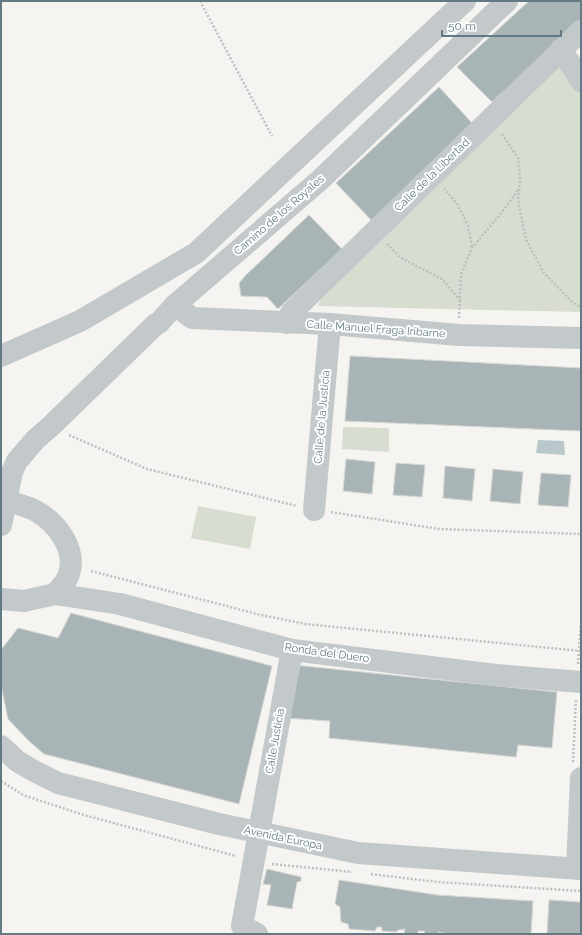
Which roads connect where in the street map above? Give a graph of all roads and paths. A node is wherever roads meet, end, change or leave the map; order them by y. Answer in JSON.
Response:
{"nodes":[{"id":1,"x":200,"y":1,"type":"edge"},
{"id":2,"x":465,"y":1,"type":"edge"},
{"id":3,"x":507,"y":1,"type":"edge"},
{"id":4,"x":581,"y":31,"type":"edge"},
{"id":5,"x":561,"y":50,"type":"junction"},
{"id":6,"x":581,"y":81,"type":"edge"},
{"id":7,"x":489,"y":120,"type":"junction"},
{"id":8,"x":272,"y":136,"type":"dead end"},
{"id":9,"x":433,"y":175,"type":"junction"},
{"id":10,"x":519,"y":189,"type":"junction"},
{"id":11,"x":374,"y":232,"type":"junction"},
{"id":12,"x":472,"y":248,"type":"junction"},
{"id":13,"x":460,"y":300,"type":"junction"},
{"id":14,"x":175,"y":305,"type":"junction"},
{"id":15,"x":581,"y":308,"type":"edge"},
{"id":16,"x":459,"y":320,"type":"dead end"},
{"id":17,"x":287,"y":323,"type":"junction"},
{"id":18,"x":330,"y":324,"type":"junction"},
{"id":19,"x":581,"y":338,"type":"edge"},
{"id":20,"x":1,"y":356,"type":"edge"},
{"id":21,"x":7,"y":502,"type":"junction"},
{"id":22,"x":314,"y":510,"type":"dead end"},
{"id":23,"x":1,"y":525,"type":"edge"},
{"id":24,"x":91,"y":571,"type":"dead end"},
{"id":25,"x":55,"y":594,"type":"junction"},
{"id":26,"x":1,"y":599,"type":"edge"},
{"id":27,"x":581,"y":623,"type":"edge"},
{"id":28,"x":292,"y":650,"type":"junction"},
{"id":29,"x":580,"y":651,"type":"edge"},
{"id":30,"x":579,"y":682,"type":"edge"},
{"id":31,"x":1,"y":746,"type":"edge"},
{"id":32,"x":577,"y":770,"type":"edge"},
{"id":33,"x":259,"y":833,"type":"junction"},
{"id":34,"x":575,"y":869,"type":"edge"},
{"id":35,"x":565,"y":890,"type":"dead end"},
{"id":36,"x":257,"y":934,"type":"edge"}],
"edges":[{"from":1,"to":8,"type":"path"},
{"from":2,"to":20,"type":"street"},
{"from":3,"to":14,"type":"street","name":"Camino de los Royales"},
{"from":4,"to":5,"type":"street","name":"Calle de la Libertad"},
{"from":5,"to":6,"type":"street"},
{"from":5,"to":7,"type":"street","name":"Calle de la Libertad"},
{"from":7,"to":9,"type":"street","name":"Calle de la Libertad"},
{"from":7,"to":10,"type":"path"},
{"from":9,"to":11,"type":"street","name":"Calle de la Libertad"},
{"from":9,"to":12,"type":"path"},
{"from":10,"to":12,"type":"path"},
{"from":10,"to":15,"type":"path"},
{"from":11,"to":13,"type":"path"},
{"from":11,"to":17,"type":"street","name":"Calle de la Libertad"},
{"from":12,"to":13,"type":"path"},
{"from":13,"to":16,"type":"path"},
{"from":14,"to":17,"type":"street","name":"Calle Manuel Fraga Iribarne"},
{"from":14,"to":21,"type":"street","name":"Camino de los Royales"},
{"from":17,"to":18,"type":"street","name":"Calle Manuel Fraga Iribarne"},
{"from":18,"to":19,"type":"street","name":"Calle Manuel Fraga Iribarne"},
{"from":18,"to":22,"type":"street","name":"Calle de la Justicia"},
{"from":21,"to":23,"type":"street"},
{"from":21,"to":25,"type":"street"},
{"from":24,"to":29,"type":"path"},
{"from":25,"to":26,"type":"street","name":"Ronda del Duero"},
{"from":25,"to":28,"type":"street","name":"Ronda del Duero"},
{"from":27,"to":29,"type":"path"},
{"from":28,"to":30,"type":"street","name":"Ronda del Duero"},
{"from":28,"to":33,"type":"street","name":"Calle Justicia"},
{"from":29,"to":30,"type":"path"},
{"from":30,"to":32,"type":"path"},
{"from":31,"to":33,"type":"street","name":"Avenida Europa"},
{"from":32,"to":34,"type":"street"},
{"from":33,"to":34,"type":"street","name":"Avenida Europa"},
{"from":33,"to":36,"type":"street","name":"Calle Justicia"},
{"from":34,"to":35,"type":"path"}]}
